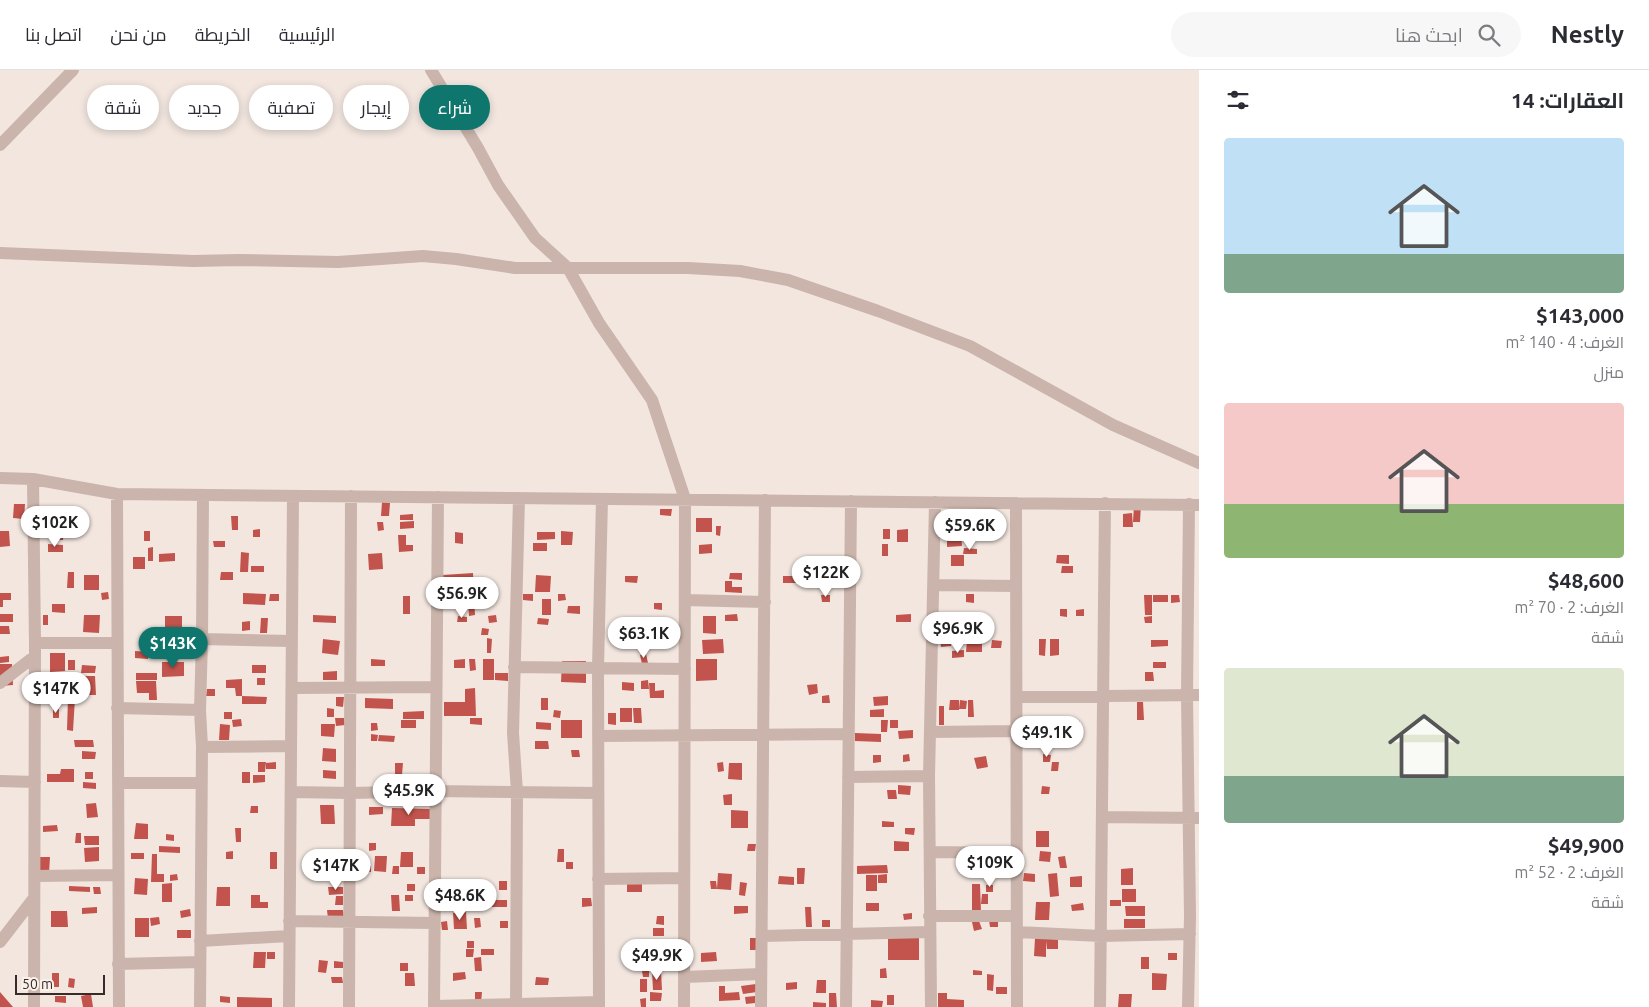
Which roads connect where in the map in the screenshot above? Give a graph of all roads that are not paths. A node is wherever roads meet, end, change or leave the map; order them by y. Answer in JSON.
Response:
{"nodes":[{"id":1,"x":73,"y":70,"type":"edge"},
{"id":2,"x":431,"y":70,"type":"edge"},
{"id":3,"x":0,"y":145,"type":"edge"},
{"id":4,"x":0,"y":253,"type":"edge"},
{"id":5,"x":568,"y":268,"type":"junction"},
{"id":6,"x":1199,"y":463,"type":"edge"},
{"id":7,"x":0,"y":478,"type":"edge"},
{"id":8,"x":33,"y":479,"type":"junction"},
{"id":9,"x":117,"y":494,"type":"junction"},
{"id":10,"x":203,"y":495,"type":"junction"},
{"id":11,"x":293,"y":496,"type":"junction"},
{"id":12,"x":351,"y":496,"type":"junction"},
{"id":13,"x":438,"y":497,"type":"junction"},
{"id":14,"x":519,"y":498,"type":"junction"},
{"id":15,"x":602,"y":499,"type":"junction"},
{"id":16,"x":685,"y":500,"type":"junction"},
{"id":17,"x":766,"y":500,"type":"junction"},
{"id":18,"x":851,"y":501,"type":"junction"},
{"id":19,"x":935,"y":502,"type":"junction"},
{"id":20,"x":1016,"y":503,"type":"junction"},
{"id":21,"x":1105,"y":504,"type":"junction"},
{"id":22,"x":1194,"y":505,"type":"edge"},
{"id":23,"x":934,"y":585,"type":"junction"},
{"id":24,"x":1016,"y":586,"type":"junction"},
{"id":25,"x":685,"y":600,"type":"junction"},
{"id":26,"x":765,"y":602,"type":"junction"},
{"id":27,"x":202,"y":639,"type":"junction"},
{"id":28,"x":291,"y":641,"type":"junction"},
{"id":29,"x":36,"y":642,"type":"junction"},
{"id":30,"x":117,"y":643,"type":"junction"},
{"id":31,"x":36,"y":656,"type":"junction"},
{"id":32,"x":514,"y":667,"type":"junction"},
{"id":33,"x":598,"y":668,"type":"junction"},
{"id":34,"x":685,"y":669,"type":"junction"},
{"id":35,"x":0,"y":683,"type":"edge"},
{"id":36,"x":436,"y":687,"type":"junction"},
{"id":37,"x":292,"y":688,"type":"junction"},
{"id":38,"x":350,"y":688,"type":"junction"},
{"id":39,"x":1193,"y":695,"type":"edge"},
{"id":40,"x":1102,"y":696,"type":"junction"},
{"id":41,"x":1017,"y":697,"type":"junction"},
{"id":42,"x":116,"y":708,"type":"junction"},
{"id":43,"x":200,"y":710,"type":"junction"},
{"id":44,"x":1017,"y":731,"type":"junction"},
{"id":45,"x":930,"y":732,"type":"junction"},
{"id":46,"x":764,"y":734,"type":"junction"},
{"id":47,"x":849,"y":734,"type":"junction"},
{"id":48,"x":598,"y":736,"type":"junction"},
{"id":49,"x":685,"y":736,"type":"junction"},
{"id":50,"x":291,"y":746,"type":"junction"},
{"id":51,"x":202,"y":747,"type":"junction"},
{"id":52,"x":929,"y":776,"type":"junction"},
{"id":53,"x":848,"y":777,"type":"junction"},
{"id":54,"x":0,"y":781,"type":"edge"},
{"id":55,"x":35,"y":782,"type":"junction"},
{"id":56,"x":118,"y":783,"type":"junction"},
{"id":57,"x":201,"y":783,"type":"junction"},
{"id":58,"x":436,"y":791,"type":"junction"},
{"id":59,"x":291,"y":792,"type":"junction"},
{"id":60,"x":517,"y":792,"type":"junction"},
{"id":61,"x":351,"y":793,"type":"junction"},
{"id":62,"x":598,"y":793,"type":"junction"},
{"id":63,"x":1102,"y":817,"type":"junction"},
{"id":64,"x":1194,"y":818,"type":"edge"},
{"id":65,"x":930,"y":852,"type":"junction"},
{"id":66,"x":1018,"y":853,"type":"junction"},
{"id":67,"x":118,"y":875,"type":"junction"},
{"id":68,"x":35,"y":876,"type":"junction"},
{"id":69,"x":684,"y":878,"type":"junction"},
{"id":70,"x":598,"y":879,"type":"junction"},
{"id":71,"x":34,"y":898,"type":"junction"},
{"id":72,"x":929,"y":916,"type":"junction"},
{"id":73,"x":1017,"y":916,"type":"junction"},
{"id":74,"x":1194,"y":916,"type":"edge"},
{"id":75,"x":290,"y":921,"type":"junction"},
{"id":76,"x":349,"y":922,"type":"junction"},
{"id":77,"x":434,"y":923,"type":"junction"},
{"id":78,"x":929,"y":932,"type":"junction"},
{"id":79,"x":1017,"y":932,"type":"junction"},
{"id":80,"x":1190,"y":934,"type":"junction"},
{"id":81,"x":847,"y":935,"type":"junction"},
{"id":82,"x":289,"y":936,"type":"junction"},
{"id":83,"x":762,"y":936,"type":"junction"},
{"id":84,"x":1101,"y":936,"type":"junction"},
{"id":85,"x":200,"y":941,"type":"junction"},
{"id":86,"x":0,"y":942,"type":"edge"},
{"id":87,"x":200,"y":962,"type":"junction"},
{"id":88,"x":118,"y":964,"type":"junction"},
{"id":89,"x":762,"y":974,"type":"junction"},
{"id":90,"x":684,"y":977,"type":"junction"},
{"id":91,"x":598,"y":1004,"type":"edge"},
{"id":92,"x":434,"y":1006,"type":"edge"},
{"id":93,"x":516,"y":1006,"type":"edge"},
{"id":94,"x":34,"y":1007,"type":"edge"},
{"id":95,"x":118,"y":1007,"type":"edge"},
{"id":96,"x":200,"y":1007,"type":"edge"},
{"id":97,"x":289,"y":1007,"type":"edge"},
{"id":98,"x":349,"y":1007,"type":"edge"},
{"id":99,"x":684,"y":1007,"type":"edge"},
{"id":100,"x":761,"y":1007,"type":"edge"},
{"id":101,"x":846,"y":1007,"type":"edge"},
{"id":102,"x":931,"y":1007,"type":"edge"},
{"id":103,"x":1017,"y":1007,"type":"edge"},
{"id":104,"x":1100,"y":1007,"type":"edge"},
{"id":105,"x":1188,"y":1007,"type":"edge"}],
"edges":[{"from":1,"to":3,"type":"street"},
{"from":2,"to":5,"type":"street"},
{"from":4,"to":5,"type":"street"},
{"from":5,"to":6,"type":"street"},
{"from":5,"to":16,"type":"street"},
{"from":7,"to":8,"type":"street"},
{"from":8,"to":9,"type":"street"},
{"from":8,"to":29,"type":"street"},
{"from":9,"to":10,"type":"street"},
{"from":9,"to":30,"type":"street"},
{"from":10,"to":11,"type":"street"},
{"from":10,"to":27,"type":"street"},
{"from":11,"to":12,"type":"street"},
{"from":11,"to":28,"type":"street"},
{"from":12,"to":13,"type":"street"},
{"from":12,"to":38,"type":"street"},
{"from":13,"to":14,"type":"street"},
{"from":13,"to":36,"type":"street"},
{"from":14,"to":15,"type":"street"},
{"from":14,"to":32,"type":"street"},
{"from":15,"to":16,"type":"street"},
{"from":15,"to":33,"type":"street"},
{"from":16,"to":17,"type":"street"},
{"from":16,"to":25,"type":"street"},
{"from":17,"to":18,"type":"street"},
{"from":17,"to":26,"type":"street"},
{"from":18,"to":19,"type":"street"},
{"from":18,"to":47,"type":"street"},
{"from":19,"to":20,"type":"street"},
{"from":19,"to":23,"type":"street"},
{"from":20,"to":21,"type":"street"},
{"from":20,"to":24,"type":"street"},
{"from":21,"to":22,"type":"street"},
{"from":21,"to":40,"type":"street"},
{"from":22,"to":39,"type":"street"},
{"from":23,"to":24,"type":"street"},
{"from":23,"to":45,"type":"street"},
{"from":24,"to":41,"type":"street"},
{"from":25,"to":26,"type":"street"},
{"from":25,"to":34,"type":"street"},
{"from":26,"to":46,"type":"street"},
{"from":27,"to":28,"type":"street"},
{"from":27,"to":43,"type":"street"},
{"from":28,"to":37,"type":"street"},
{"from":29,"to":30,"type":"street"},
{"from":29,"to":31,"type":"street"},
{"from":30,"to":42,"type":"street"},
{"from":31,"to":35,"type":"street"},
{"from":31,"to":55,"type":"street"},
{"from":32,"to":33,"type":"street"},
{"from":32,"to":60,"type":"street"},
{"from":33,"to":34,"type":"street"},
{"from":33,"to":48,"type":"street"},
{"from":34,"to":49,"type":"street"},
{"from":36,"to":38,"type":"street"},
{"from":36,"to":58,"type":"street"},
{"from":37,"to":38,"type":"street"},
{"from":37,"to":50,"type":"street"},
{"from":38,"to":61,"type":"street"},
{"from":39,"to":40,"type":"street"},
{"from":39,"to":64,"type":"street"},
{"from":40,"to":41,"type":"street"},
{"from":40,"to":63,"type":"street"},
{"from":41,"to":44,"type":"street"},
{"from":42,"to":43,"type":"street"},
{"from":42,"to":56,"type":"street"},
{"from":43,"to":51,"type":"street"},
{"from":44,"to":45,"type":"street"},
{"from":44,"to":66,"type":"street"},
{"from":45,"to":52,"type":"street"},
{"from":46,"to":47,"type":"street"},
{"from":46,"to":49,"type":"street"},
{"from":46,"to":83,"type":"street"},
{"from":47,"to":53,"type":"street"},
{"from":48,"to":49,"type":"street"},
{"from":48,"to":62,"type":"street"},
{"from":49,"to":69,"type":"street"},
{"from":50,"to":51,"type":"street"},
{"from":50,"to":59,"type":"street"},
{"from":51,"to":57,"type":"street"},
{"from":52,"to":53,"type":"street"},
{"from":52,"to":65,"type":"street"},
{"from":53,"to":81,"type":"street"},
{"from":54,"to":55,"type":"street"},
{"from":55,"to":68,"type":"street"},
{"from":56,"to":57,"type":"street"},
{"from":56,"to":67,"type":"street"},
{"from":57,"to":85,"type":"street"},
{"from":58,"to":60,"type":"street"},
{"from":58,"to":61,"type":"street"},
{"from":58,"to":77,"type":"street"},
{"from":59,"to":61,"type":"street"},
{"from":59,"to":75,"type":"street"},
{"from":60,"to":62,"type":"street"},
{"from":60,"to":93,"type":"street"},
{"from":61,"to":76,"type":"street"},
{"from":62,"to":70,"type":"street"},
{"from":63,"to":64,"type":"street"},
{"from":63,"to":84,"type":"street"},
{"from":64,"to":74,"type":"street"},
{"from":65,"to":66,"type":"street"},
{"from":65,"to":72,"type":"street"},
{"from":66,"to":73,"type":"street"},
{"from":67,"to":68,"type":"street"},
{"from":67,"to":88,"type":"street"},
{"from":68,"to":71,"type":"street"},
{"from":69,"to":70,"type":"street"},
{"from":69,"to":90,"type":"street"},
{"from":70,"to":91,"type":"street"},
{"from":71,"to":86,"type":"street"},
{"from":71,"to":94,"type":"street"},
{"from":72,"to":73,"type":"street"},
{"from":72,"to":78,"type":"street"},
{"from":73,"to":79,"type":"street"},
{"from":74,"to":80,"type":"street"},
{"from":75,"to":76,"type":"street"},
{"from":75,"to":82,"type":"street"},
{"from":76,"to":77,"type":"street"},
{"from":76,"to":98,"type":"street"},
{"from":77,"to":92,"type":"street"},
{"from":78,"to":81,"type":"street"},
{"from":78,"to":102,"type":"street"},
{"from":79,"to":84,"type":"street"},
{"from":79,"to":103,"type":"street"},
{"from":80,"to":84,"type":"street"},
{"from":80,"to":105,"type":"street"},
{"from":81,"to":83,"type":"street"},
{"from":81,"to":101,"type":"street"},
{"from":82,"to":85,"type":"street"},
{"from":82,"to":97,"type":"street"},
{"from":83,"to":89,"type":"street"},
{"from":84,"to":104,"type":"street"},
{"from":85,"to":87,"type":"street"},
{"from":87,"to":88,"type":"street"},
{"from":87,"to":96,"type":"street"},
{"from":88,"to":95,"type":"street"},
{"from":89,"to":90,"type":"street"},
{"from":89,"to":100,"type":"street"},
{"from":90,"to":99,"type":"street"},
{"from":91,"to":93,"type":"street"},
{"from":92,"to":93,"type":"street"}]}
